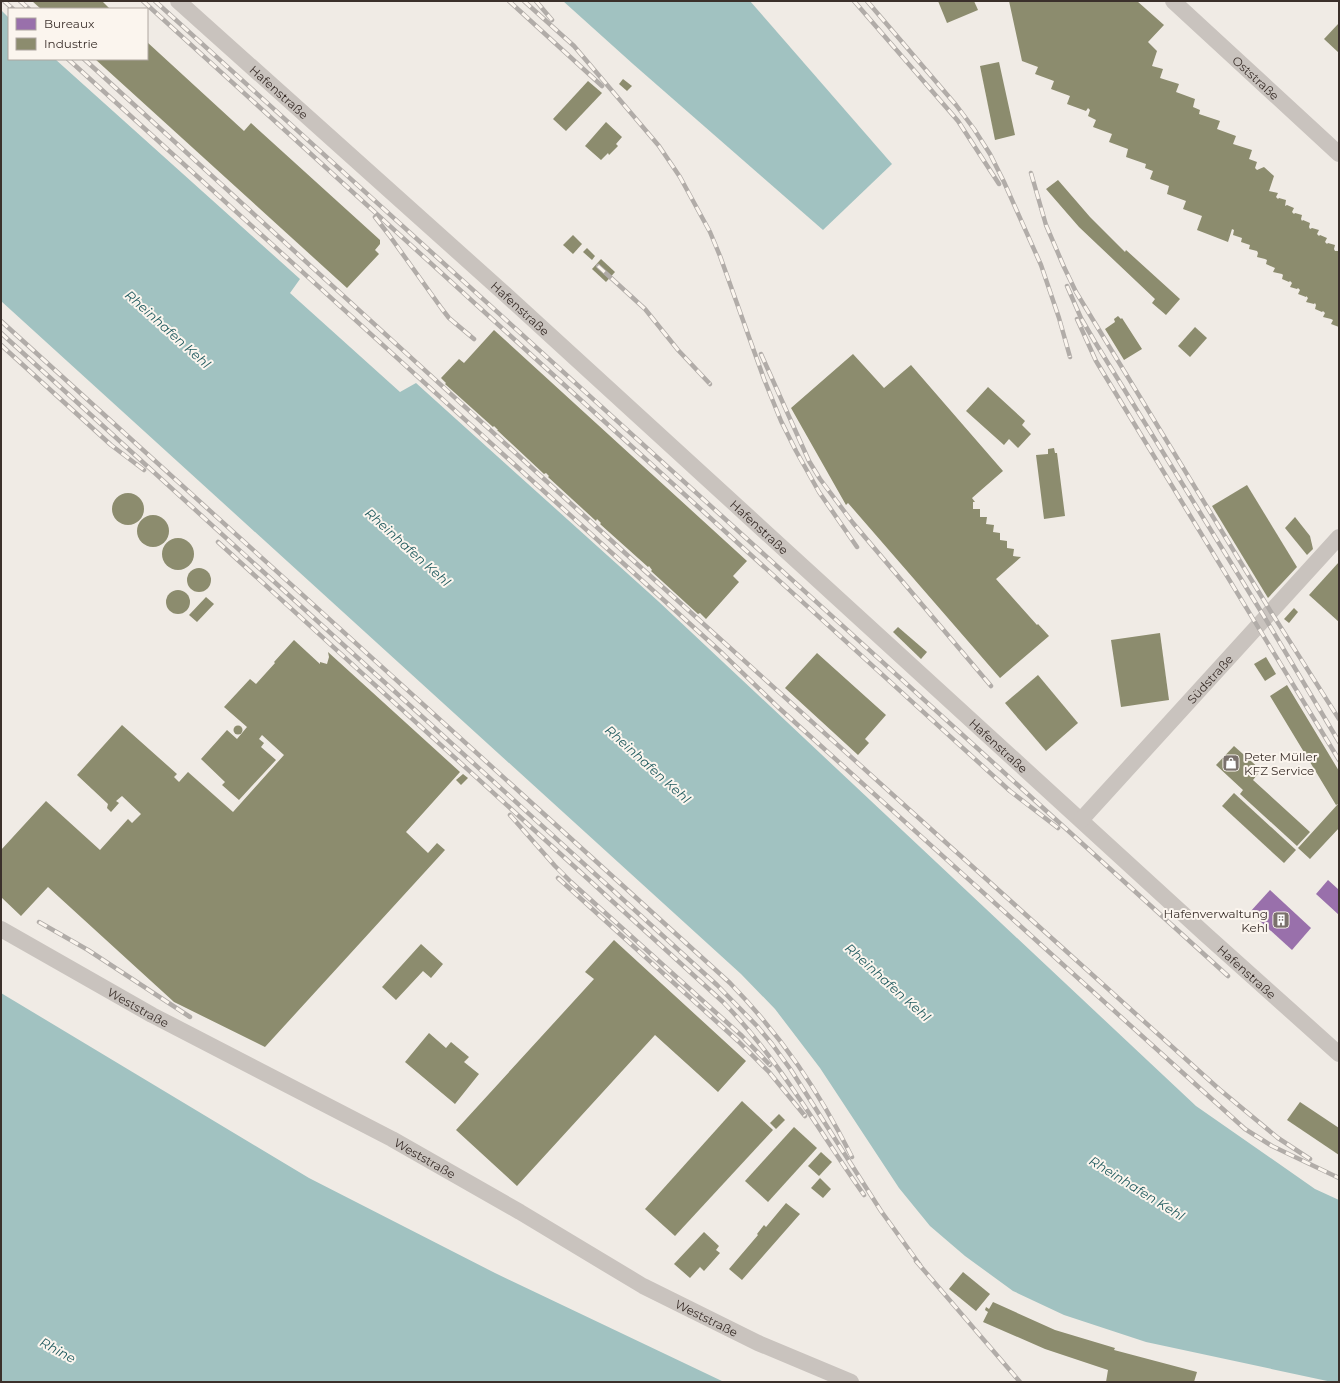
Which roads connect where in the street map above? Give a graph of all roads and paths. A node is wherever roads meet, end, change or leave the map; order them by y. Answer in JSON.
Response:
{"nodes":[{"id":1,"x":178,"y":1,"type":"edge"},
{"id":2,"x":1173,"y":1,"type":"edge"},
{"id":3,"x":1339,"y":154,"type":"edge"},
{"id":4,"x":1339,"y":537,"type":"edge"},
{"id":5,"x":1081,"y":820,"type":"junction"},
{"id":6,"x":1,"y":929,"type":"edge"},
{"id":7,"x":1339,"y":1054,"type":"edge"},
{"id":8,"x":851,"y":1382,"type":"edge"}],
"edges":[{"from":1,"to":5,"type":"street","name":"Hafenstraße"},
{"from":2,"to":3,"type":"street","name":"Oststraße"},
{"from":4,"to":5,"type":"street","name":"Südstraße"},
{"from":5,"to":7,"type":"street","name":"Hafenstraße"},
{"from":6,"to":8,"type":"street","name":"Weststraße"}]}
